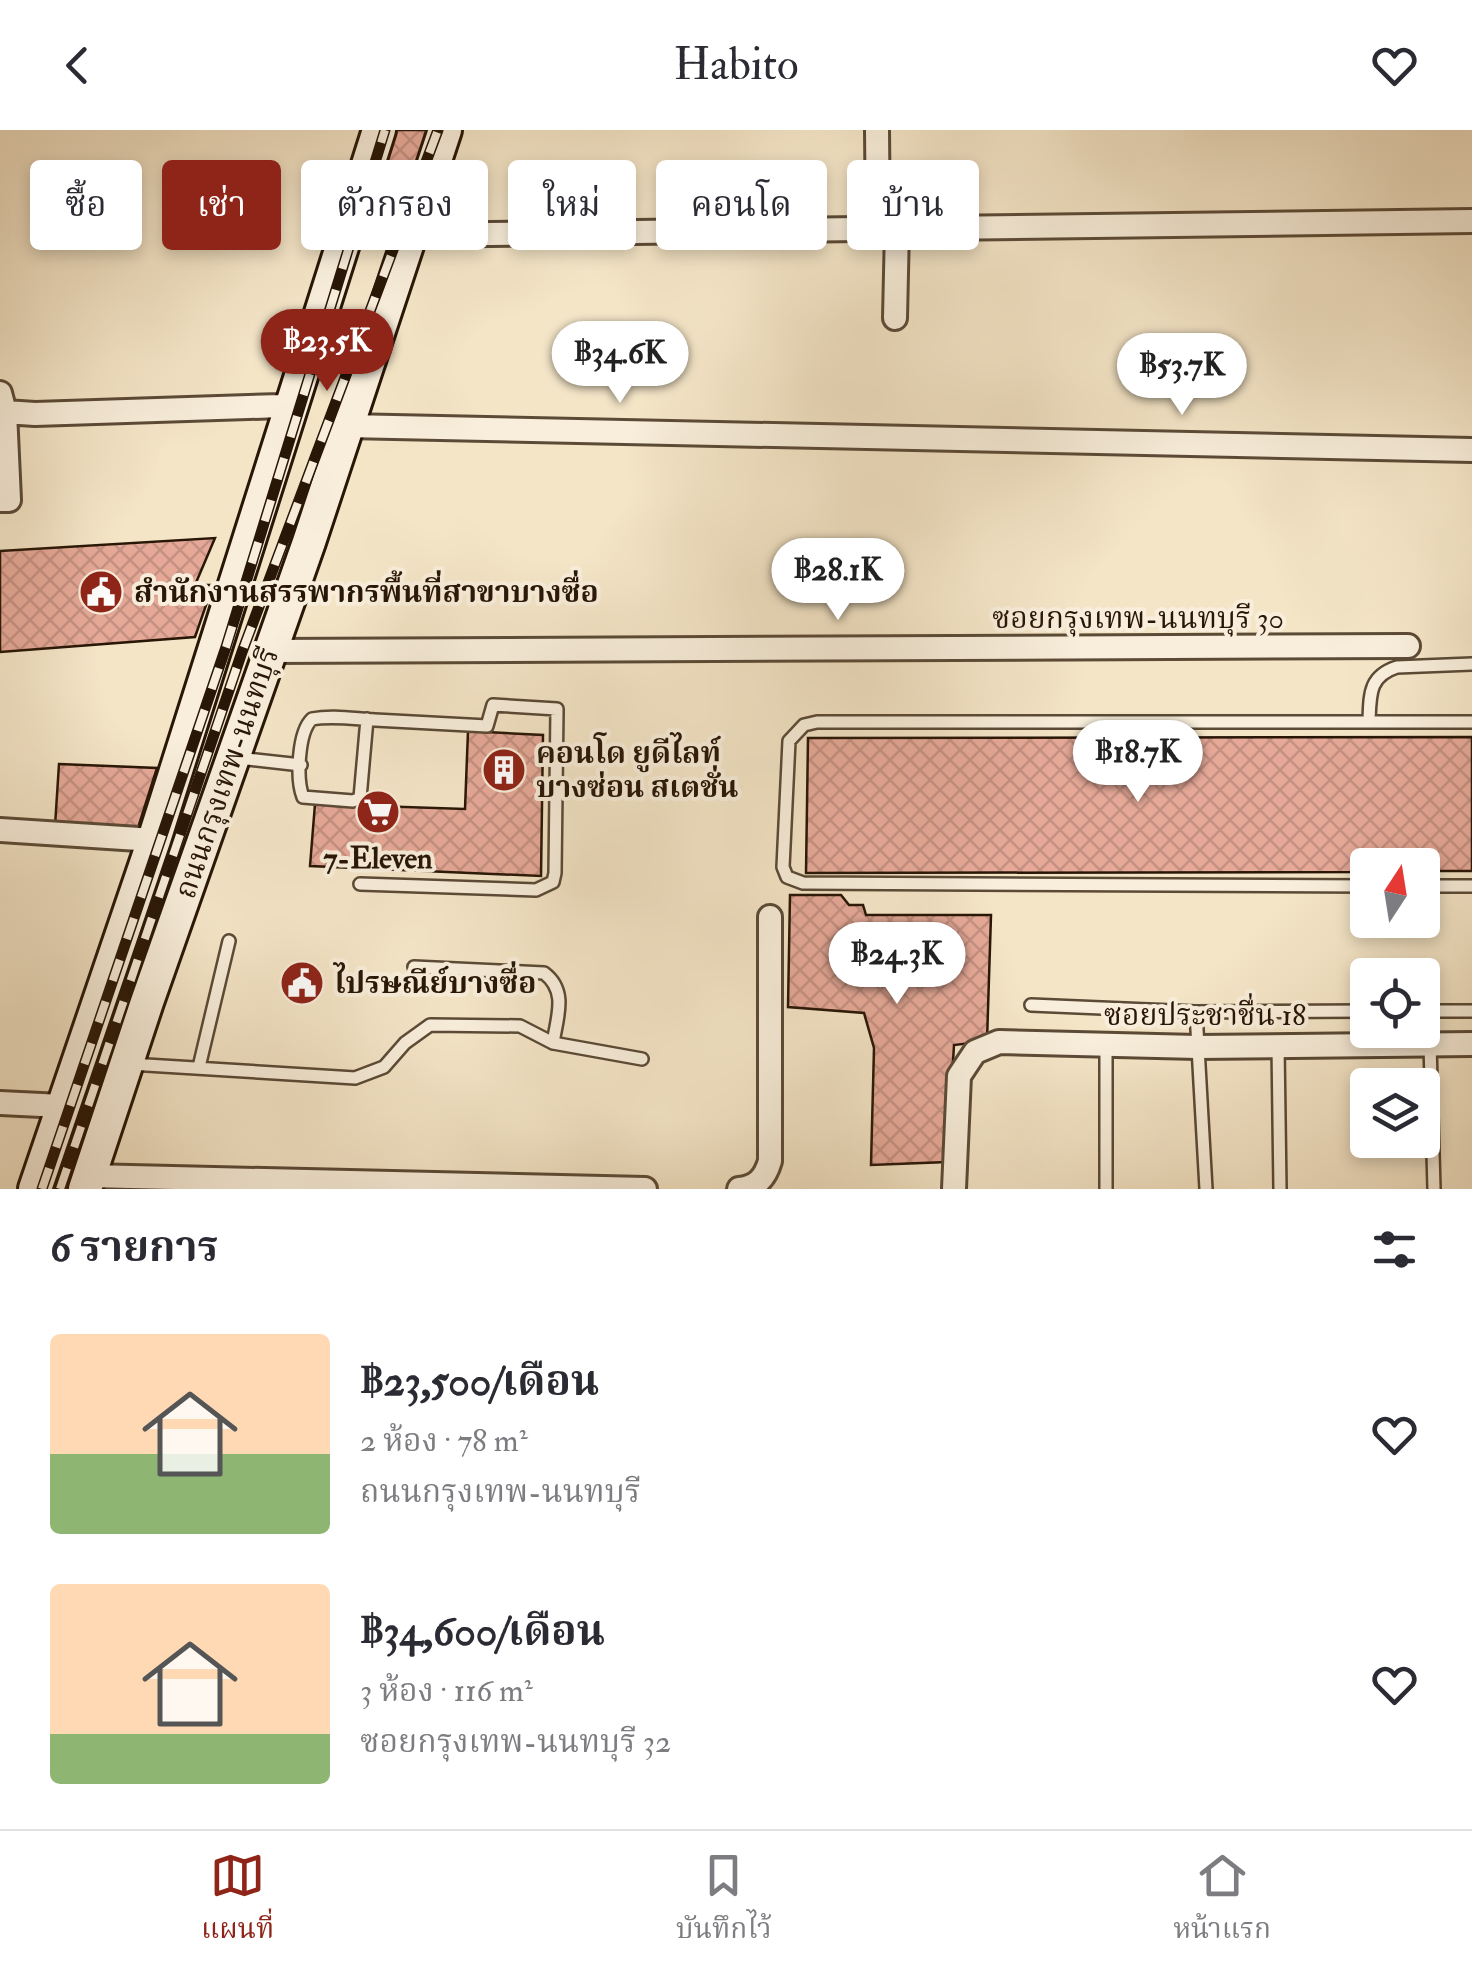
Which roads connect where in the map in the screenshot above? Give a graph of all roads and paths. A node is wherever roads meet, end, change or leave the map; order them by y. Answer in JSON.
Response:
{"nodes":[{"id":1,"x":379,"y":130,"type":"edge"},
{"id":2,"x":445,"y":130,"type":"edge"},
{"id":3,"x":877,"y":130,"type":"edge"},
{"id":4,"x":435,"y":160,"type":"edge"},
{"id":5,"x":880,"y":160,"type":"edge"},
{"id":6,"x":1472,"y":221,"type":"edge"},
{"id":7,"x":979,"y":228,"type":"edge"},
{"id":8,"x":847,"y":230,"type":"edge"},
{"id":9,"x":488,"y":234,"type":"edge"},
{"id":10,"x":404,"y":250,"type":"edge"},
{"id":11,"x":890,"y":250,"type":"edge"},
{"id":12,"x":895,"y":318,"type":"dead end"},
{"id":13,"x":2,"y":402,"type":"edge"},
{"id":14,"x":291,"y":403,"type":"junction"},
{"id":15,"x":348,"y":426,"type":"junction"},
{"id":16,"x":1472,"y":450,"type":"edge"},
{"id":17,"x":0,"y":500,"type":"edge"},
{"id":18,"x":216,"y":640,"type":"junction"},
{"id":19,"x":1408,"y":646,"type":"dead end"},
{"id":20,"x":269,"y":651,"type":"junction"},
{"id":21,"x":1472,"y":664,"type":"edge"},
{"id":22,"x":366,"y":719,"type":"junction"},
{"id":23,"x":1369,"y":721,"type":"junction"},
{"id":24,"x":1472,"y":722,"type":"edge"},
{"id":25,"x":233,"y":757,"type":"junction"},
{"id":26,"x":301,"y":765,"type":"junction"},
{"id":27,"x":0,"y":830,"type":"edge"},
{"id":28,"x":154,"y":840,"type":"junction"},
{"id":29,"x":360,"y":884,"type":"dead end"},
{"id":30,"x":1350,"y":886,"type":"edge"},
{"id":31,"x":1440,"y":886,"type":"edge"},
{"id":32,"x":1472,"y":886,"type":"edge"},
{"id":33,"x":770,"y":917,"type":"dead end"},
{"id":34,"x":229,"y":941,"type":"dead end"},
{"id":35,"x":414,"y":967,"type":"dead end"},
{"id":36,"x":1031,"y":1005,"type":"dead end"},
{"id":37,"x":1350,"y":1011,"type":"edge"},
{"id":38,"x":1440,"y":1011,"type":"edge"},
{"id":39,"x":1472,"y":1011,"type":"edge"},
{"id":40,"x":1196,"y":1012,"type":"junction"},
{"id":41,"x":552,"y":1043,"type":"junction"},
{"id":42,"x":1440,"y":1044,"type":"edge"},
{"id":43,"x":1472,"y":1044,"type":"edge"},
{"id":44,"x":1106,"y":1045,"type":"junction"},
{"id":45,"x":1350,"y":1045,"type":"edge"},
{"id":46,"x":1278,"y":1046,"type":"junction"},
{"id":47,"x":1197,"y":1047,"type":"junction"},
{"id":48,"x":1430,"y":1048,"type":"edge"},
{"id":49,"x":642,"y":1059,"type":"dead end"},
{"id":50,"x":126,"y":1064,"type":"junction"},
{"id":51,"x":200,"y":1067,"type":"junction"},
{"id":52,"x":0,"y":1103,"type":"edge"},
{"id":53,"x":62,"y":1106,"type":"junction"},
{"id":54,"x":87,"y":1182,"type":"edge"},
{"id":55,"x":587,"y":1188,"type":"edge"},
{"id":56,"x":35,"y":1189,"type":"edge"},
{"id":57,"x":645,"y":1189,"type":"edge"},
{"id":58,"x":739,"y":1189,"type":"edge"},
{"id":59,"x":954,"y":1189,"type":"edge"},
{"id":60,"x":1106,"y":1189,"type":"edge"},
{"id":61,"x":1206,"y":1189,"type":"edge"},
{"id":62,"x":1280,"y":1189,"type":"edge"},
{"id":63,"x":1434,"y":1189,"type":"edge"}],
"edges":[{"from":1,"to":14,"type":"main road","name":"ถนนกรุงเทพ-นนทบุรี"},
{"from":2,"to":4,"type":"main road","name":"ถนนกรุงเทพ-นนทบุรี"},
{"from":3,"to":5,"type":"street"},
{"from":6,"to":7,"type":"street"},
{"from":8,"to":9,"type":"street"},
{"from":10,"to":15,"type":"main road","name":"ถนนกรุงเทพ-นนทบุรี"},
{"from":11,"to":12,"type":"street"},
{"from":13,"to":14,"type":"street"},
{"from":13,"to":17,"type":"street"},
{"from":14,"to":18,"type":"main road","name":"ถนนกรุงเทพ-นนทบุรี"},
{"from":15,"to":16,"type":"street"},
{"from":15,"to":20,"type":"main road","name":"ถนนกรุงเทพ-นนทบุรี"},
{"from":18,"to":20,"type":"main road"},
{"from":18,"to":28,"type":"main road","name":"ถนนกรุงเทพ-นนทบุรี"},
{"from":19,"to":20,"type":"street","name":"ซอยกรุงเทพ-นนทบุรี 30"},
{"from":20,"to":25,"type":"main road","name":"ถนนกรุงเทพ-นนทบุรี"},
{"from":21,"to":23,"type":"lane"},
{"from":22,"to":26,"type":"lane"},
{"from":22,"to":26,"type":"lane"},
{"from":22,"to":29,"type":"lane"},
{"from":23,"to":24,"type":"lane"},
{"from":23,"to":30,"type":"lane"},
{"from":25,"to":26,"type":"lane"},
{"from":25,"to":50,"type":"main road","name":"ถนนกรุงเทพ-นนทบุรี"},
{"from":27,"to":28,"type":"street"},
{"from":28,"to":53,"type":"main road","name":"ถนนกรุงเทพ-นนทบุรี"},
{"from":31,"to":32,"type":"lane"},
{"from":33,"to":58,"type":"street"},
{"from":34,"to":51,"type":"lane"},
{"from":35,"to":41,"type":"lane"},
{"from":36,"to":40,"type":"lane"},
{"from":37,"to":40,"type":"lane"},
{"from":38,"to":39,"type":"lane"},
{"from":40,"to":47,"type":"lane"},
{"from":41,"to":49,"type":"lane"},
{"from":41,"to":51,"type":"lane"},
{"from":42,"to":43,"type":"street","name":"ซอยประชาชื่น 18"},
{"from":44,"to":47,"type":"street","name":"ซอยประชาชื่น 18"},
{"from":44,"to":59,"type":"street","name":"ซอยประชาชื่น 18"},
{"from":44,"to":60,"type":"lane"},
{"from":45,"to":46,"type":"street","name":"ซอยประชาชื่น 18"},
{"from":46,"to":47,"type":"street","name":"ซอยประชาชื่น 18"},
{"from":46,"to":62,"type":"lane"},
{"from":47,"to":61,"type":"lane"},
{"from":48,"to":63,"type":"lane"},
{"from":50,"to":51,"type":"lane"},
{"from":50,"to":54,"type":"main road","name":"ถนนกรุงเทพ-นนทบุรี"},
{"from":52,"to":53,"type":"street"},
{"from":53,"to":56,"type":"main road","name":"ถนนกรุงเทพ-นนทบุรี"},
{"from":54,"to":55,"type":"street"},
{"from":55,"to":57,"type":"street"}]}
